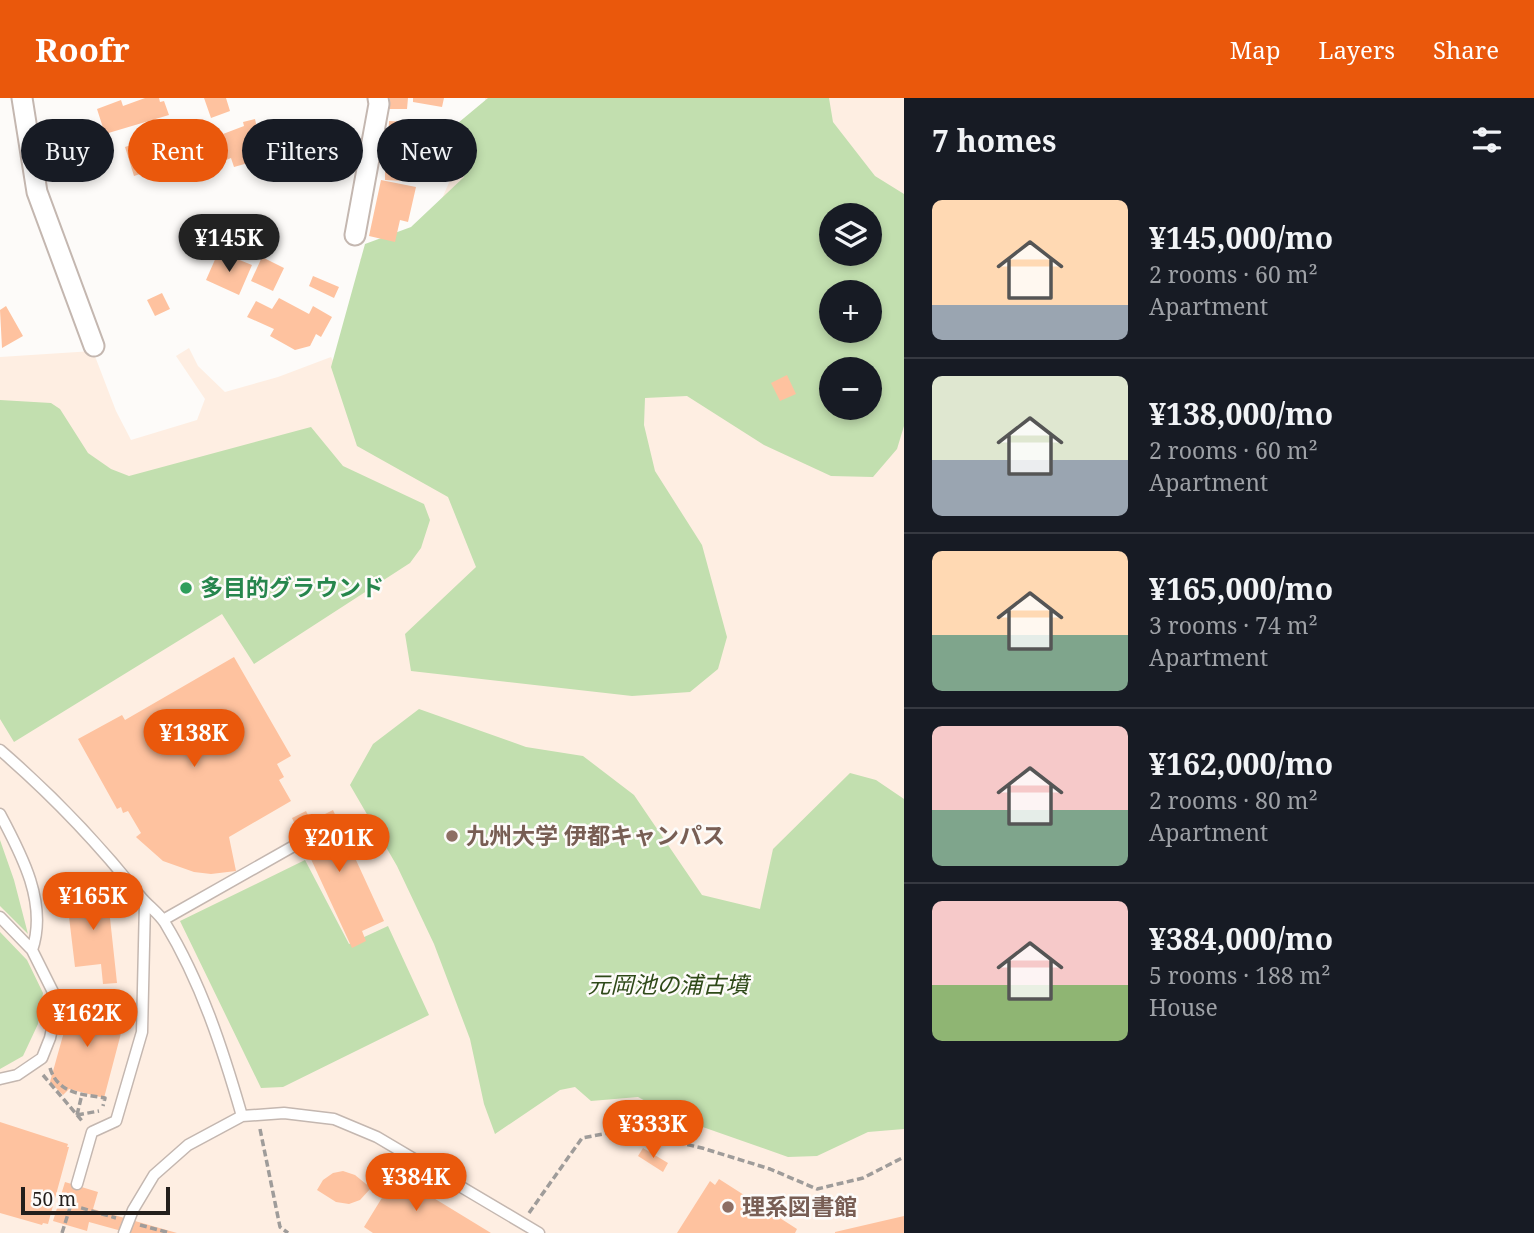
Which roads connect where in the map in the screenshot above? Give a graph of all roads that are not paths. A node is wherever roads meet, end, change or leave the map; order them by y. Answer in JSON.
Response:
{"nodes":[{"id":1,"x":22,"y":98,"type":"edge"},
{"id":2,"x":378,"y":98,"type":"edge"},
{"id":3,"x":355,"y":235,"type":"dead end"},
{"id":4,"x":94,"y":346,"type":"dead end"},
{"id":5,"x":0,"y":750,"type":"edge"},
{"id":6,"x":0,"y":814,"type":"edge"},
{"id":7,"x":299,"y":843,"type":"dead end"},
{"id":8,"x":145,"y":902,"type":"junction"},
{"id":9,"x":0,"y":918,"type":"edge"},
{"id":10,"x":163,"y":919,"type":"junction"},
{"id":11,"x":32,"y":950,"type":"junction"},
{"id":12,"x":0,"y":1079,"type":"edge"},
{"id":13,"x":242,"y":1116,"type":"junction"},
{"id":14,"x":77,"y":1184,"type":"dead end"},
{"id":15,"x":124,"y":1233,"type":"edge"},
{"id":16,"x":539,"y":1233,"type":"edge"}],
"edges":[{"from":1,"to":4,"type":"street"},
{"from":2,"to":3,"type":"street"},
{"from":5,"to":8,"type":"lane"},
{"from":6,"to":11,"type":"lane"},
{"from":7,"to":10,"type":"lane"},
{"from":8,"to":10,"type":"lane"},
{"from":8,"to":14,"type":"lane"},
{"from":9,"to":11,"type":"lane"},
{"from":10,"to":13,"type":"lane"},
{"from":11,"to":12,"type":"lane"},
{"from":13,"to":15,"type":"lane"},
{"from":13,"to":16,"type":"lane"}]}
